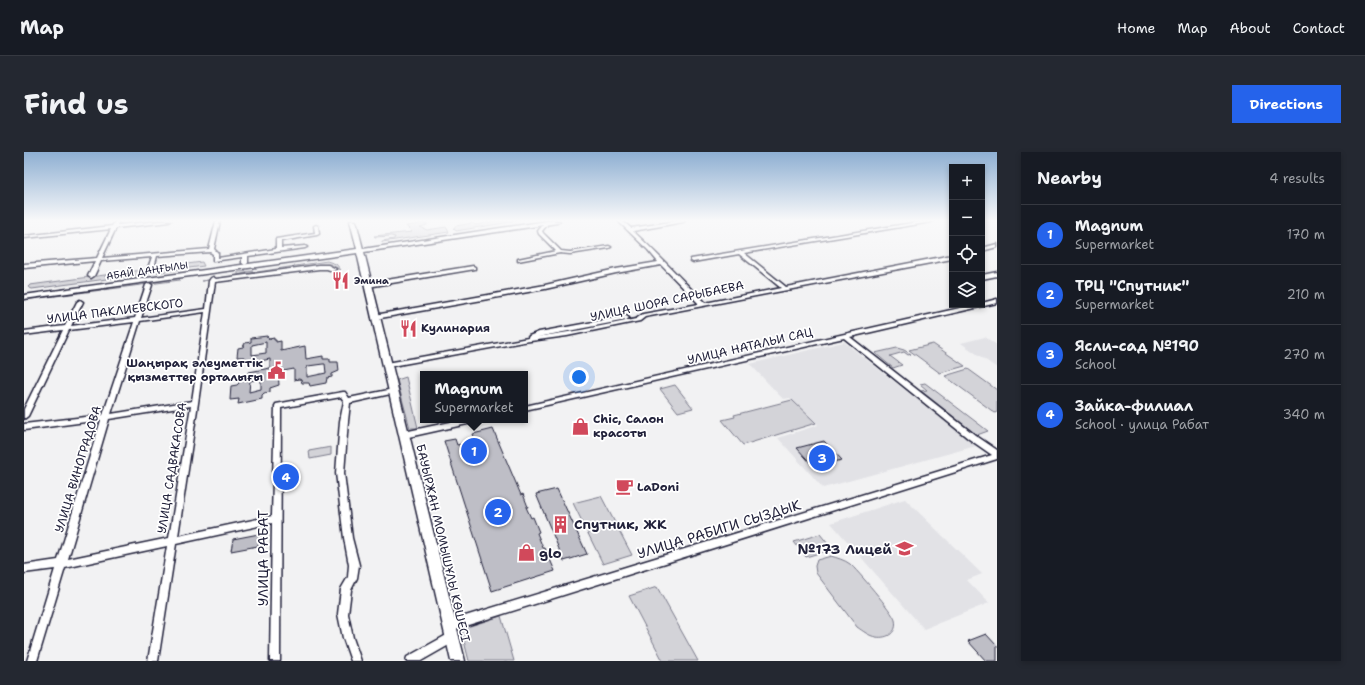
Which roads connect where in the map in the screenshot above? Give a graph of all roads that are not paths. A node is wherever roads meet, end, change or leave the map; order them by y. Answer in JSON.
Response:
{"nodes":[{"id":1,"x":105,"y":245,"type":"edge"},
{"id":2,"x":212,"y":245,"type":"edge"},
{"id":3,"x":278,"y":245,"type":"edge"},
{"id":4,"x":358,"y":245,"type":"edge"},
{"id":5,"x":386,"y":245,"type":"edge"},
{"id":6,"x":389,"y":245,"type":"edge"},
{"id":7,"x":552,"y":245,"type":"edge"},
{"id":8,"x":646,"y":245,"type":"edge"},
{"id":9,"x":790,"y":245,"type":"edge"},
{"id":10,"x":997,"y":245,"type":"edge"},
{"id":11,"x":305,"y":247,"type":"dead end"},
{"id":12,"x":608,"y":247,"type":"dead end"},
{"id":13,"x":359,"y":249,"type":"junction"},
{"id":14,"x":985,"y":249,"type":"edge"},
{"id":15,"x":211,"y":250,"type":"junction"},
{"id":16,"x":279,"y":250,"type":"junction"},
{"id":17,"x":560,"y":252,"type":"junction"},
{"id":18,"x":741,"y":253,"type":"junction"},
{"id":19,"x":155,"y":255,"type":"junction"},
{"id":20,"x":244,"y":255,"type":"junction"},
{"id":21,"x":949,"y":258,"type":"edge"},
{"id":22,"x":98,"y":260,"type":"junction"},
{"id":23,"x":520,"y":260,"type":"dead end"},
{"id":24,"x":693,"y":260,"type":"dead end"},
{"id":25,"x":662,"y":263,"type":"junction"},
{"id":26,"x":245,"y":264,"type":"junction"},
{"id":27,"x":24,"y":266,"type":"edge"},
{"id":28,"x":151,"y":268,"type":"dead end"},
{"id":29,"x":473,"y":268,"type":"dead end"},
{"id":30,"x":333,"y":270,"type":"dead end"},
{"id":31,"x":997,"y":274,"type":"edge"},
{"id":32,"x":91,"y":276,"type":"dead end"},
{"id":33,"x":985,"y":276,"type":"edge"},
{"id":34,"x":149,"y":285,"type":"dead end"},
{"id":35,"x":368,"y":285,"type":"junction"},
{"id":36,"x":784,"y":288,"type":"junction"},
{"id":37,"x":24,"y":292,"type":"edge"},
{"id":38,"x":24,"y":297,"type":"edge"},
{"id":39,"x":997,"y":301,"type":"edge"},
{"id":40,"x":80,"y":302,"type":"dead end"},
{"id":41,"x":985,"y":304,"type":"edge"},
{"id":42,"x":704,"y":305,"type":"junction"},
{"id":43,"x":968,"y":308,"type":"edge"},
{"id":44,"x":209,"y":310,"type":"junction"},
{"id":45,"x":375,"y":317,"type":"junction"},
{"id":46,"x":137,"y":320,"type":"junction"},
{"id":47,"x":67,"y":328,"type":"junction"},
{"id":48,"x":24,"y":333,"type":"edge"},
{"id":49,"x":845,"y":336,"type":"junction"},
{"id":50,"x":387,"y":365,"type":"junction"},
{"id":51,"x":393,"y":391,"type":"junction"},
{"id":52,"x":347,"y":401,"type":"junction"},
{"id":53,"x":196,"y":403,"type":"junction"},
{"id":54,"x":528,"y":407,"type":"edge"},
{"id":55,"x":24,"y":416,"type":"edge"},
{"id":56,"x":106,"y":417,"type":"junction"},
{"id":57,"x":458,"y":423,"type":"edge"},
{"id":58,"x":24,"y":427,"type":"edge"},
{"id":59,"x":404,"y":435,"type":"junction"},
{"id":60,"x":997,"y":455,"type":"edge"},
{"id":61,"x":276,"y":519,"type":"junction"},
{"id":62,"x":172,"y":540,"type":"junction"},
{"id":63,"x":62,"y":564,"type":"junction"},
{"id":64,"x":24,"y":569,"type":"edge"},
{"id":65,"x":449,"y":626,"type":"junction"},
{"id":66,"x":452,"y":637,"type":"junction"},
{"id":67,"x":32,"y":661,"type":"edge"},
{"id":68,"x":154,"y":661,"type":"edge"},
{"id":69,"x":275,"y":661,"type":"edge"},
{"id":70,"x":356,"y":661,"type":"edge"},
{"id":71,"x":411,"y":661,"type":"edge"},
{"id":72,"x":458,"y":661,"type":"edge"}],
"edges":[{"from":1,"to":22,"type":"street"},
{"from":2,"to":15,"type":"street"},
{"from":3,"to":16,"type":"street"},
{"from":4,"to":13,"type":"main road","name":"БАУЫРЖАН МОМЫШҰЛЫ КӨШЕСІ"},
{"from":5,"to":13,"type":"main road","name":"АБАЙ ДАҢҒЫЛЫ"},
{"from":6,"to":13,"type":"main road","name":"АБАЙ ДАҢҒЫЛЫ"},
{"from":7,"to":17,"type":"street"},
{"from":8,"to":25,"type":"street"},
{"from":9,"to":18,"type":"street"},
{"from":10,"to":14,"type":"street"},
{"from":11,"to":16,"type":"street"},
{"from":12,"to":17,"type":"street"},
{"from":13,"to":26,"type":"main road","name":"АБАЙ ДАҢҒЫЛЫ"},
{"from":13,"to":35,"type":"main road","name":"БАУЫРЖАН МОМЫШҰЛЫ КӨШЕСІ"},
{"from":13,"to":38,"type":"main road","name":"АБАЙ ДАҢҒЫЛЫ"},
{"from":15,"to":19,"type":"street"},
{"from":15,"to":20,"type":"street"},
{"from":16,"to":20,"type":"street"},
{"from":17,"to":23,"type":"street"},
{"from":18,"to":24,"type":"street"},
{"from":18,"to":36,"type":"street"},
{"from":19,"to":22,"type":"street"},
{"from":19,"to":28,"type":"street"},
{"from":20,"to":26,"type":"street"},
{"from":21,"to":36,"type":"street","name":"УЛИЦА ШОРА САРЫБАЕВА"},
{"from":22,"to":27,"type":"street"},
{"from":22,"to":32,"type":"street"},
{"from":25,"to":42,"type":"street"},
{"from":25,"to":45,"type":"street"},
{"from":26,"to":37,"type":"main road","name":"АБАЙ ДАҢҒЫЛЫ"},
{"from":29,"to":35,"type":"street"},
{"from":30,"to":44,"type":"street","name":"УЛИЦА САДВАКАСОВА"},
{"from":31,"to":33,"type":"street"},
{"from":34,"to":46,"type":"street","name":"УЛИЦА ВИНОГРАДОВА"},
{"from":35,"to":45,"type":"main road","name":"БАУЫРЖАН МОМЫШҰЛЫ КӨШЕСІ"},
{"from":36,"to":42,"type":"street","name":"УЛИЦА ШОРА САРЫБАЕВА"},
{"from":39,"to":41,"type":"street","name":"УЛИЦА НАТАЛЬИ САЦ"},
{"from":40,"to":47,"type":"street"},
{"from":42,"to":50,"type":"street","name":"УЛИЦА ШОРА САРЫБАЕВА"},
{"from":43,"to":49,"type":"street","name":"УЛИЦА НАТАЛЬИ САЦ"},
{"from":44,"to":46,"type":"street","name":"УЛИЦА ПАКЛИЕВСКОГО"},
{"from":44,"to":53,"type":"street","name":"УЛИЦА САДВАКАСОВА"},
{"from":45,"to":50,"type":"main road","name":"БАУЫРЖАН МОМЫШҰЛЫ КӨШЕСІ"},
{"from":46,"to":47,"type":"street","name":"УЛИЦА ПАКЛИЕВСКОГО"},
{"from":46,"to":56,"type":"street","name":"УЛИЦА ВИНОГРАДОВА"},
{"from":47,"to":48,"type":"street","name":"УЛИЦА ПАКЛИЕВСКОГО"},
{"from":47,"to":55,"type":"street"},
{"from":49,"to":54,"type":"street","name":"УЛИЦА НАТАЛЬИ САЦ"},
{"from":49,"to":60,"type":"street"},
{"from":50,"to":51,"type":"main road","name":"БАУЫРЖАН МОМЫШҰЛЫ КӨШЕСІ"},
{"from":51,"to":52,"type":"street"},
{"from":51,"to":59,"type":"main road","name":"БАУЫРЖАН МОМЫШҰЛЫ КӨШЕСІ"},
{"from":52,"to":61,"type":"street","name":"УЛИЦА РАБАТ"},
{"from":52,"to":70,"type":"street"},
{"from":53,"to":56,"type":"street"},
{"from":53,"to":62,"type":"street","name":"УЛИЦА САДВАКАСОВА"},
{"from":56,"to":58,"type":"street"},
{"from":56,"to":63,"type":"street","name":"УЛИЦА ВИНОГРАДОВА"},
{"from":57,"to":59,"type":"street"},
{"from":59,"to":65,"type":"main road","name":"БАУЫРЖАН МОМЫШҰЛЫ КӨШЕСІ"},
{"from":60,"to":65,"type":"street","name":"УЛИЦА РАБИГИ СЫЗДЫК"},
{"from":61,"to":62,"type":"street"},
{"from":61,"to":69,"type":"street","name":"УЛИЦА РАБАТ"},
{"from":62,"to":63,"type":"street"},
{"from":62,"to":68,"type":"street","name":"УЛИЦА САДВАКАСОВА"},
{"from":63,"to":64,"type":"street"},
{"from":63,"to":67,"type":"street","name":"УЛИЦА ВИНОГРАДОВА"},
{"from":65,"to":66,"type":"main road","name":"БАУЫРЖАН МОМЫШҰЛЫ КӨШЕСІ"},
{"from":66,"to":71,"type":"street"},
{"from":66,"to":72,"type":"main road","name":"БАУЫРЖАН МОМЫШҰЛЫ КӨШЕСІ"}]}
